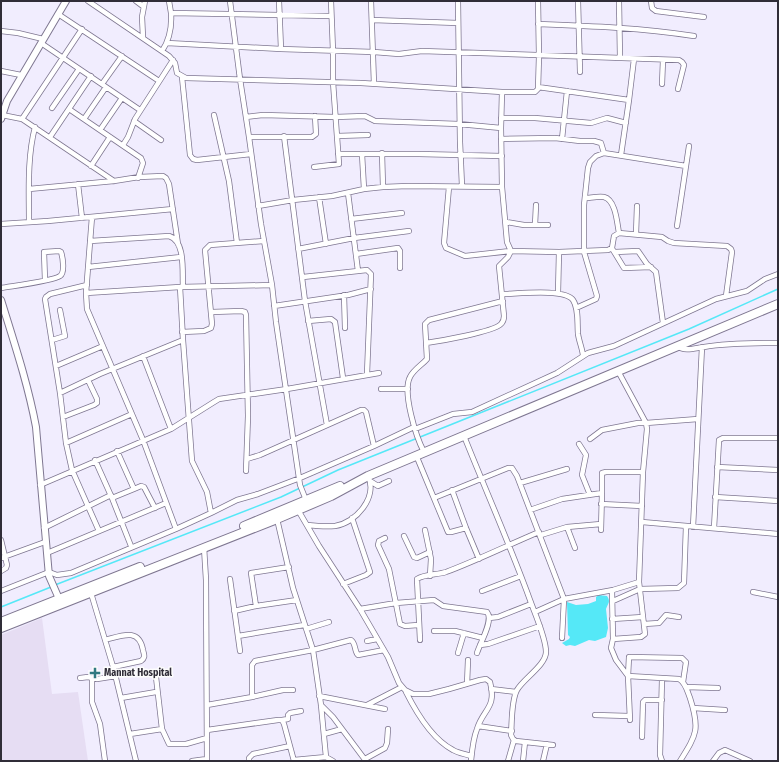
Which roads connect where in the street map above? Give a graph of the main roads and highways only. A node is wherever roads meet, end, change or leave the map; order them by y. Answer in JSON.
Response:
{"nodes":[{"id":1,"x":778,"y":304,"type":"edge"},
{"id":2,"x":357,"y":481,"type":"junction"},
{"id":3,"x":60,"y":602,"type":"junction"},
{"id":4,"x":1,"y":622,"type":"edge"},
{"id":5,"x":1,"y":628,"type":"edge"}],
"edges":[{"from":1,"to":2,"type":"highway"},
{"from":2,"to":3,"type":"highway"},
{"from":2,"to":3,"type":"highway"},
{"from":3,"to":4,"type":"highway"},
{"from":3,"to":5,"type":"highway"}]}
